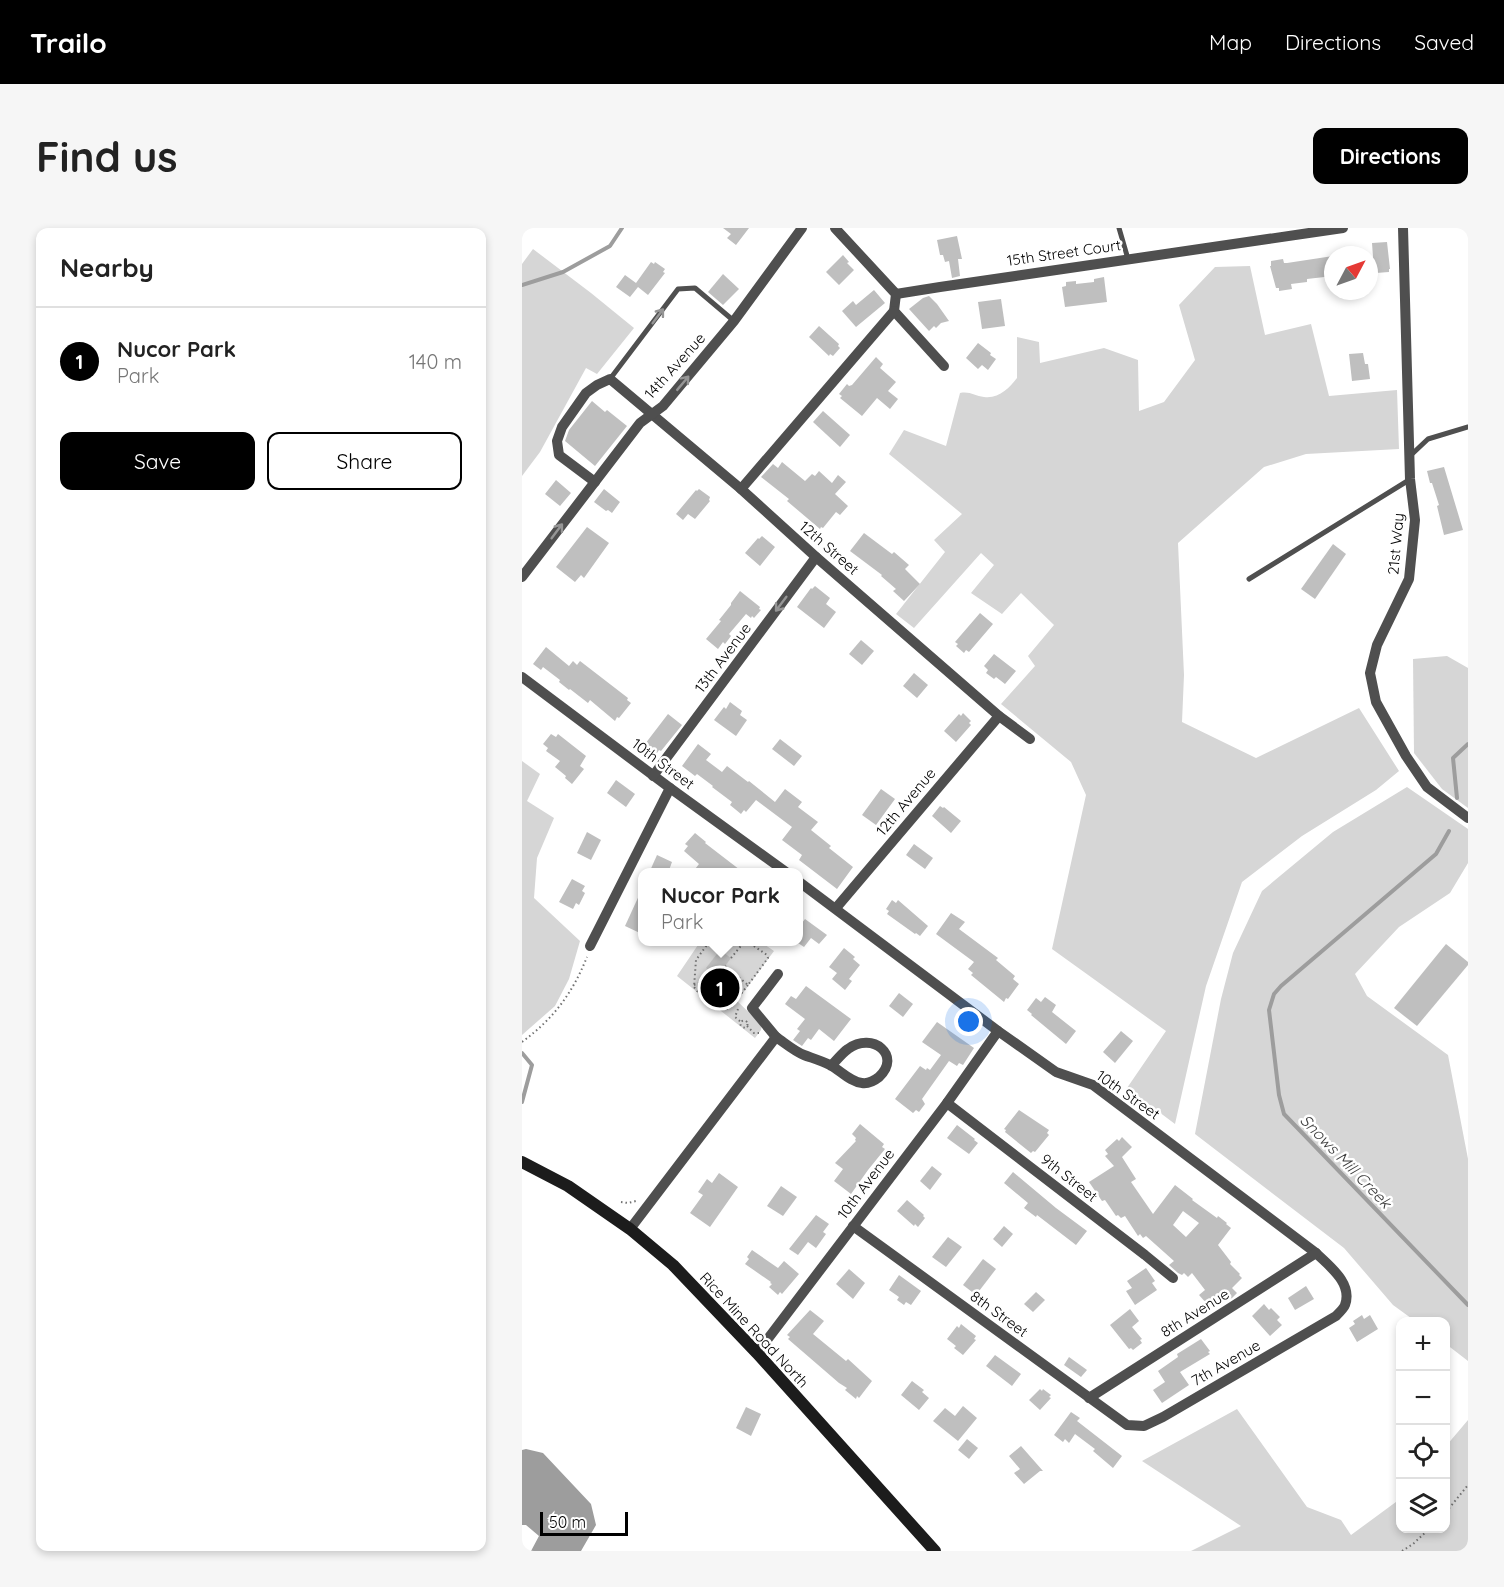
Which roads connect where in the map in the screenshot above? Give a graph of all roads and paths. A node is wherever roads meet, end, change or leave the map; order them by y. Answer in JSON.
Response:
{"nodes":[{"id":1,"x":802,"y":228,"type":"edge"},
{"id":2,"x":835,"y":228,"type":"edge"},
{"id":3,"x":1119,"y":228,"type":"edge"},
{"id":4,"x":1343,"y":228,"type":"edge"},
{"id":5,"x":1404,"y":228,"type":"edge"},
{"id":6,"x":1128,"y":259,"type":"junction"},
{"id":7,"x":896,"y":294,"type":"junction"},
{"id":8,"x":894,"y":311,"type":"junction"},
{"id":9,"x":734,"y":321,"type":"junction"},
{"id":10,"x":944,"y":366,"type":"dead end"},
{"id":11,"x":610,"y":379,"type":"junction"},
{"id":12,"x":652,"y":413,"type":"junction"},
{"id":13,"x":1468,"y":427,"type":"edge"},
{"id":14,"x":1411,"y":455,"type":"junction"},
{"id":15,"x":1410,"y":479,"type":"junction"},
{"id":16,"x":595,"y":482,"type":"junction"},
{"id":17,"x":741,"y":489,"type":"junction"},
{"id":18,"x":816,"y":557,"type":"junction"},
{"id":19,"x":522,"y":578,"type":"edge"},
{"id":20,"x":1249,"y":579,"type":"dead end"},
{"id":21,"x":522,"y":677,"type":"edge"},
{"id":22,"x":999,"y":716,"type":"junction"},
{"id":23,"x":1030,"y":739,"type":"dead end"},
{"id":24,"x":653,"y":776,"type":"junction"},
{"id":25,"x":670,"y":788,"type":"junction"},
{"id":26,"x":1468,"y":819,"type":"edge"},
{"id":27,"x":779,"y":868,"type":"edge"},
{"id":28,"x":803,"y":885,"type":"edge"},
{"id":29,"x":836,"y":908,"type":"junction"},
{"id":30,"x":590,"y":946,"type":"joint"},
{"id":31,"x":706,"y":946,"type":"edge"},
{"id":32,"x":741,"y":946,"type":"edge"},
{"id":33,"x":754,"y":946,"type":"edge"},
{"id":34,"x":731,"y":958,"type":"dead end"},
{"id":35,"x":725,"y":966,"type":"dead end"},
{"id":36,"x":712,"y":973,"type":"dead end"},
{"id":37,"x":778,"y":974,"type":"dead end"},
{"id":38,"x":694,"y":985,"type":"junction"},
{"id":39,"x":748,"y":985,"type":"junction"},
{"id":40,"x":738,"y":1008,"type":"dead end"},
{"id":41,"x":763,"y":1031,"type":"dead end"},
{"id":42,"x":998,"y":1031,"type":"junction"},
{"id":43,"x":776,"y":1037,"type":"junction"},
{"id":44,"x":522,"y":1041,"type":"edge"},
{"id":45,"x":831,"y":1065,"type":"junction"},
{"id":46,"x":947,"y":1103,"type":"junction"},
{"id":47,"x":522,"y":1162,"type":"edge"},
{"id":48,"x":853,"y":1226,"type":"junction"},
{"id":49,"x":630,"y":1229,"type":"junction"},
{"id":50,"x":1316,"y":1253,"type":"junction"},
{"id":51,"x":1173,"y":1278,"type":"dead end"},
{"id":52,"x":1336,"y":1316,"type":"joint"},
{"id":53,"x":757,"y":1353,"type":"junction"},
{"id":54,"x":1089,"y":1398,"type":"junction"},
{"id":55,"x":1127,"y":1425,"type":"joint"},
{"id":56,"x":1468,"y":1485,"type":"edge"},
{"id":57,"x":1450,"y":1507,"type":"edge"},
{"id":58,"x":1425,"y":1533,"type":"edge"},
{"id":59,"x":935,"y":1551,"type":"edge"},
{"id":60,"x":1402,"y":1551,"type":"edge"}],
"edges":[{"from":1,"to":9,"type":"street","name":"14th Avenue"},
{"from":2,"to":7,"type":"street"},
{"from":3,"to":6,"type":"lane"},
{"from":4,"to":6,"type":"street","name":"15th Street Court"},
{"from":5,"to":14,"type":"street","name":"21st Way"},
{"from":6,"to":7,"type":"street","name":"15th Street Court"},
{"from":7,"to":8,"type":"street"},
{"from":8,"to":10,"type":"street"},
{"from":8,"to":17,"type":"street"},
{"from":11,"to":9,"type":"lane","one_way":true},
{"from":12,"to":9,"type":"street","name":"14th Avenue","one_way":true},
{"from":11,"to":12,"type":"street","name":"12th Street"},
{"from":11,"to":16,"type":"street"},
{"from":12,"to":16,"type":"street","name":"14th Avenue"},
{"from":12,"to":17,"type":"street","name":"12th Street"},
{"from":13,"to":14,"type":"lane"},
{"from":14,"to":15,"type":"street","name":"21st Way"},
{"from":15,"to":20,"type":"lane"},
{"from":15,"to":26,"type":"street","name":"21st Way"},
{"from":19,"to":16,"type":"street","name":"14th Avenue","one_way":true},
{"from":17,"to":18,"type":"street","name":"12th Street"},
{"from":18,"to":22,"type":"street","name":"12th Street"},
{"from":18,"to":24,"type":"street","name":"13th Avenue","one_way":true},
{"from":21,"to":24,"type":"street","name":"10th Street"},
{"from":22,"to":23,"type":"street","name":"12th Street"},
{"from":22,"to":29,"type":"street","name":"12th Avenue"},
{"from":24,"to":25,"type":"street","name":"10th Street"},
{"from":25,"to":27,"type":"street","name":"10th Street"},
{"from":25,"to":30,"type":"street"},
{"from":28,"to":29,"type":"street","name":"10th Street"},
{"from":29,"to":42,"type":"street","name":"10th Street"},
{"from":30,"to":44,"type":"path"},
{"from":31,"to":38,"type":"path"},
{"from":32,"to":34,"type":"path"},
{"from":33,"to":39,"type":"path"},
{"from":35,"to":39,"type":"path"},
{"from":36,"to":38,"type":"path"},
{"from":37,"to":43,"type":"street"},
{"from":38,"to":39,"type":"path"},
{"from":40,"to":41,"type":"path"},
{"from":42,"to":46,"type":"street","name":"10th Avenue"},
{"from":42,"to":50,"type":"street","name":"10th Street"},
{"from":43,"to":45,"type":"street"},
{"from":43,"to":49,"type":"street"},
{"from":45,"to":45,"type":"street"},
{"from":46,"to":48,"type":"street","name":"10th Avenue"},
{"from":46,"to":51,"type":"street","name":"9th Street"},
{"from":47,"to":49,"type":"main road","name":"Rice Mine Road North"},
{"from":48,"to":53,"type":"street","name":"10th Avenue"},
{"from":48,"to":54,"type":"street","name":"8th Street"},
{"from":49,"to":53,"type":"main road","name":"Rice Mine Road North"},
{"from":50,"to":52,"type":"street","name":"10th Street"},
{"from":50,"to":54,"type":"street","name":"8th Avenue"},
{"from":52,"to":55,"type":"street","name":"7th Avenue"},
{"from":53,"to":59,"type":"main road","name":"Rice Mine Road North"},
{"from":54,"to":55,"type":"street","name":"8th Street"},
{"from":56,"to":57,"type":"path"},
{"from":58,"to":60,"type":"path"}]}
